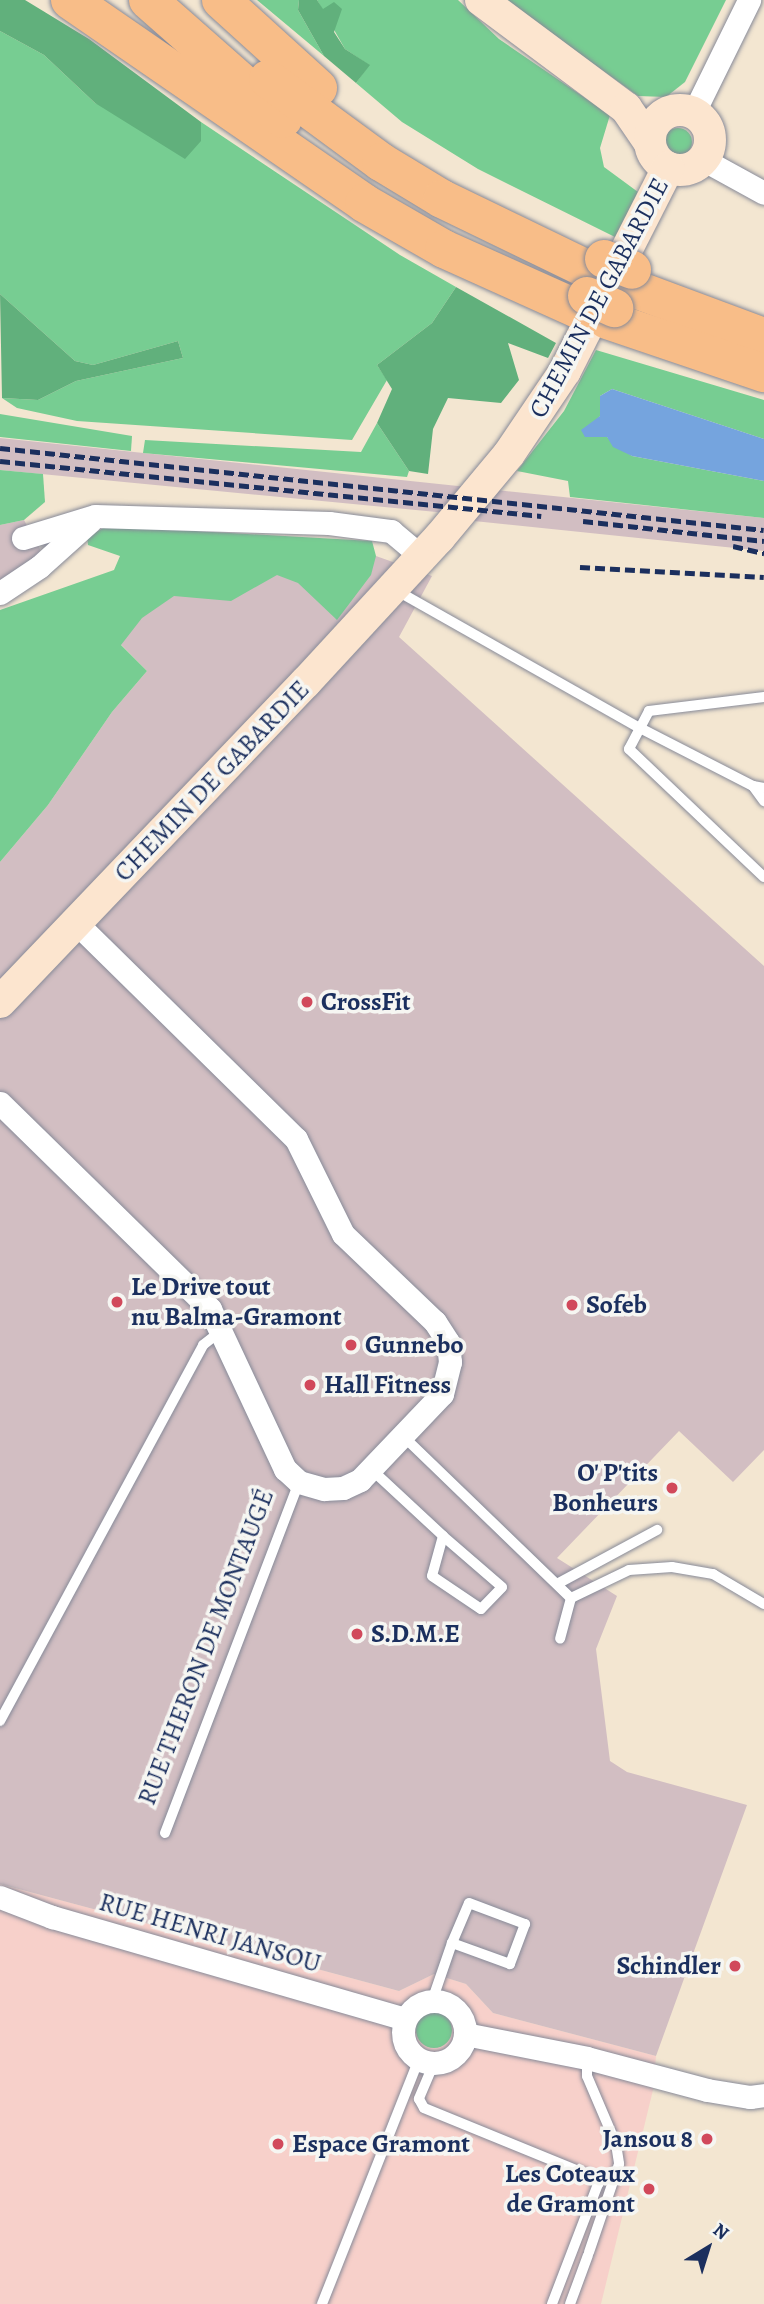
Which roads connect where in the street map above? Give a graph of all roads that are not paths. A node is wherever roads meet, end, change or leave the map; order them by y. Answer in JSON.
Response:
{"nodes":[{"id":1,"x":70,"y":0,"type":"edge"},
{"id":2,"x":148,"y":0,"type":"edge"},
{"id":3,"x":181,"y":0,"type":"edge"},
{"id":4,"x":221,"y":0,"type":"edge"},
{"id":5,"x":481,"y":0,"type":"edge"},
{"id":6,"x":749,"y":0,"type":"edge"},
{"id":7,"x":626,"y":108,"type":"junction"},
{"id":8,"x":680,"y":112,"type":"junction"},
{"id":9,"x":659,"y":155,"type":"junction"},
{"id":10,"x":704,"y":160,"type":"junction"},
{"id":11,"x":764,"y":194,"type":"edge"},
{"id":12,"x":606,"y":290,"type":"junction"},
{"id":13,"x":764,"y":319,"type":"edge"},
{"id":14,"x":764,"y":337,"type":"edge"},
{"id":15,"x":764,"y":359,"type":"edge"},
{"id":16,"x":764,"y":373,"type":"edge"},
{"id":17,"x":95,"y":516,"type":"junction"},
{"id":18,"x":23,"y":538,"type":"dead end"},
{"id":19,"x":422,"y":557,"type":"junction"},
{"id":20,"x":392,"y":588,"type":"junction"},
{"id":21,"x":0,"y":593,"type":"edge"},
{"id":22,"x":764,"y":697,"type":"edge"},
{"id":23,"x":640,"y":728,"type":"junction"},
{"id":24,"x":759,"y":787,"type":"edge"},
{"id":25,"x":764,"y":801,"type":"edge"},
{"id":26,"x":764,"y":877,"type":"edge"},
{"id":27,"x":76,"y":923,"type":"junction"},
{"id":28,"x":0,"y":1002,"type":"edge"},
{"id":29,"x":0,"y":1103,"type":"edge"},
{"id":30,"x":222,"y":1330,"type":"junction"},
{"id":31,"x":403,"y":1436,"type":"junction"},
{"id":32,"x":371,"y":1469,"type":"junction"},
{"id":33,"x":299,"y":1482,"type":"junction"},
{"id":34,"x":657,"y":1530,"type":"dead end"},
{"id":35,"x":443,"y":1536,"type":"junction"},
{"id":36,"x":557,"y":1584,"type":"junction"},
{"id":37,"x":571,"y":1598,"type":"junction"},
{"id":38,"x":764,"y":1604,"type":"edge"},
{"id":39,"x":560,"y":1639,"type":"dead end"},
{"id":40,"x":0,"y":1721,"type":"edge"},
{"id":41,"x":164,"y":1833,"type":"dead end"},
{"id":42,"x":0,"y":1897,"type":"edge"},
{"id":43,"x":452,"y":1943,"type":"junction"},
{"id":44,"x":432,"y":2001,"type":"junction"},
{"id":45,"x":405,"y":2019,"type":"junction"},
{"id":46,"x":465,"y":2034,"type":"junction"},
{"id":47,"x":587,"y":2058,"type":"junction"},
{"id":48,"x":427,"y":2061,"type":"junction"},
{"id":49,"x":764,"y":2095,"type":"edge"},
{"id":50,"x":322,"y":2304,"type":"edge"},
{"id":51,"x":552,"y":2304,"type":"edge"},
{"id":52,"x":570,"y":2304,"type":"edge"}],
"edges":[{"from":1,"to":12,"type":"highway"},
{"from":2,"to":12,"type":"highway"},
{"from":3,"to":12,"type":"highway"},
{"from":4,"to":12,"type":"highway"},
{"from":5,"to":7,"type":"street"},
{"from":6,"to":8,"type":"street"},
{"from":7,"to":8,"type":"street"},
{"from":7,"to":9,"type":"street"},
{"from":8,"to":9,"type":"street"},
{"from":8,"to":10,"type":"street"},
{"from":9,"to":10,"type":"street"},
{"from":9,"to":19,"type":"street","name":"CHEMIN DE GABARDIE"},
{"from":10,"to":11,"type":"street"},
{"from":12,"to":13,"type":"highway"},
{"from":12,"to":14,"type":"highway"},
{"from":12,"to":15,"type":"highway"},
{"from":12,"to":16,"type":"highway"},
{"from":17,"to":18,"type":"street"},
{"from":17,"to":19,"type":"street"},
{"from":17,"to":21,"type":"street"},
{"from":19,"to":20,"type":"street","name":"CHEMIN DE GABARDIE"},
{"from":20,"to":23,"type":"lane"},
{"from":20,"to":27,"type":"street","name":"CHEMIN DE GABARDIE"},
{"from":22,"to":23,"type":"lane"},
{"from":23,"to":24,"type":"lane"},
{"from":23,"to":26,"type":"lane"},
{"from":24,"to":25,"type":"lane"},
{"from":27,"to":28,"type":"street","name":"CHEMIN DE GABARDIE"},
{"from":27,"to":31,"type":"street","name":"RUE THERON DE MONTAUGÉ"},
{"from":29,"to":30,"type":"street","name":"RUE THERON DE MONTAUGÉ"},
{"from":30,"to":33,"type":"street","name":"RUE THERON DE MONTAUGÉ"},
{"from":30,"to":40,"type":"lane"},
{"from":31,"to":32,"type":"street","name":"RUE THERON DE MONTAUGÉ"},
{"from":31,"to":36,"type":"lane"},
{"from":32,"to":33,"type":"street","name":"RUE THERON DE MONTAUGÉ"},
{"from":32,"to":35,"type":"lane"},
{"from":33,"to":41,"type":"lane","name":"RUE THERON DE MONTAUGÉ"},
{"from":34,"to":36,"type":"lane"},
{"from":35,"to":35,"type":"lane"},
{"from":36,"to":37,"type":"lane"},
{"from":37,"to":38,"type":"lane"},
{"from":37,"to":39,"type":"lane"},
{"from":42,"to":45,"type":"street","name":"RUE HENRI JANSOU"},
{"from":43,"to":43,"type":"lane"},
{"from":43,"to":44,"type":"lane"},
{"from":44,"to":45,"type":"street"},
{"from":44,"to":46,"type":"street"},
{"from":45,"to":48,"type":"street"},
{"from":46,"to":47,"type":"street"},
{"from":46,"to":48,"type":"street"},
{"from":47,"to":49,"type":"street"},
{"from":47,"to":52,"type":"lane"},
{"from":48,"to":50,"type":"lane"},
{"from":48,"to":51,"type":"lane"}]}
